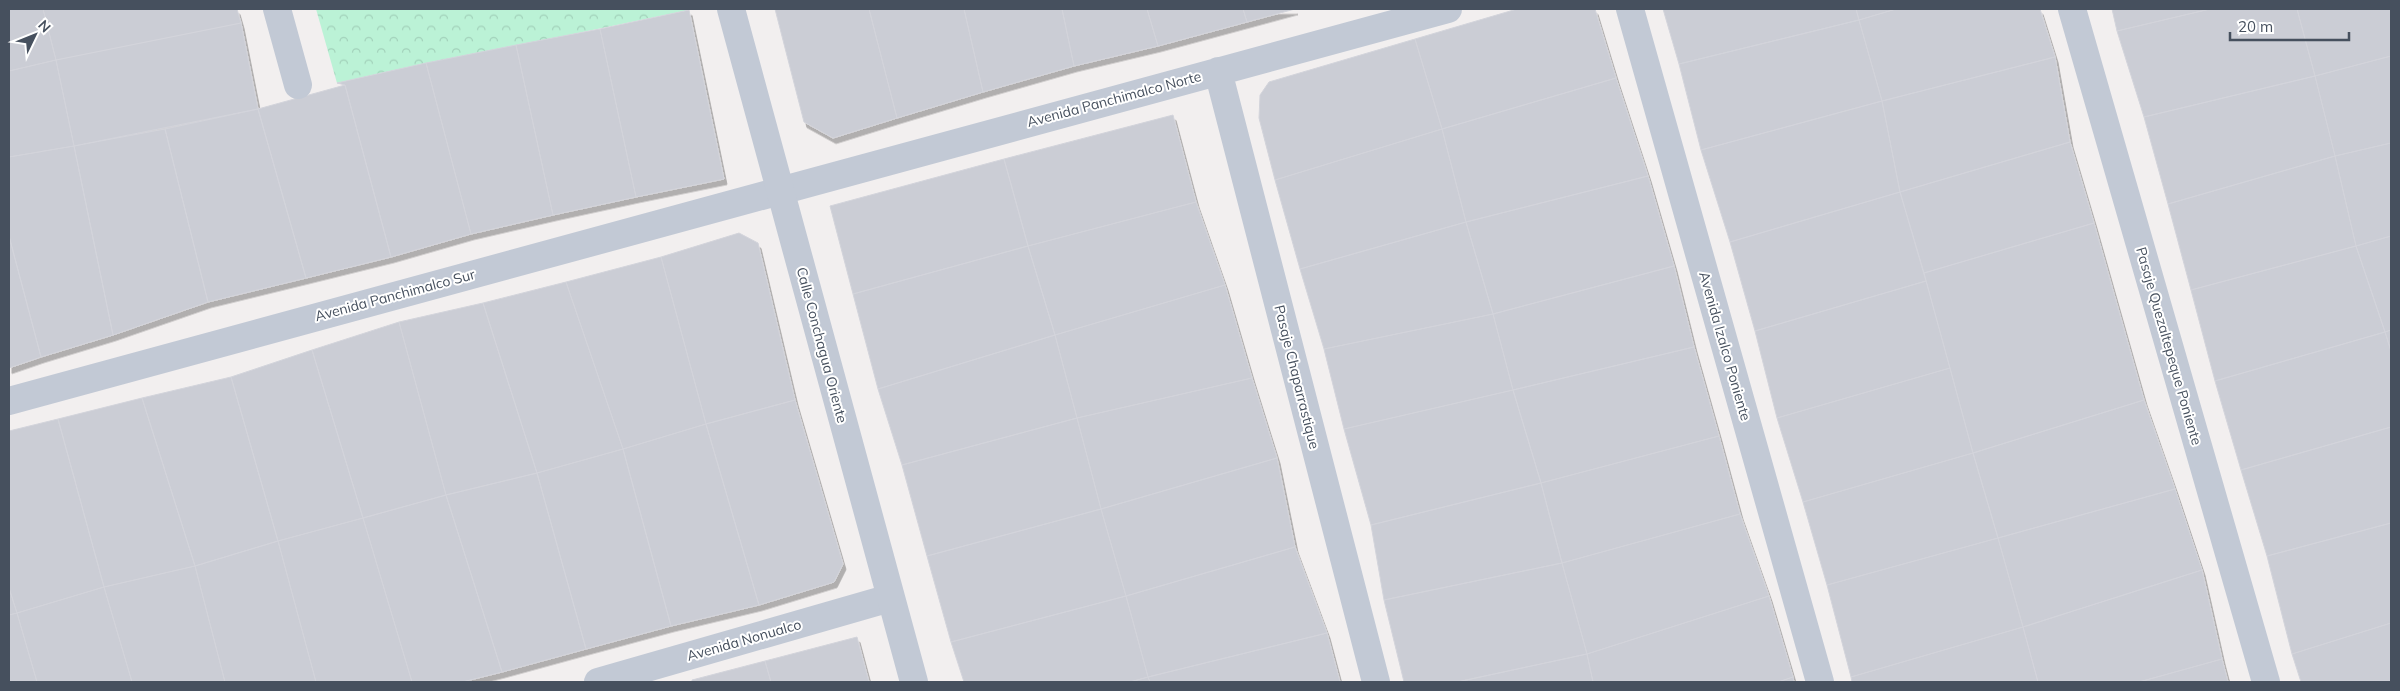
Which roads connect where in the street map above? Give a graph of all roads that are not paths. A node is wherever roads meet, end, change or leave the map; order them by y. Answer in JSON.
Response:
{"nodes":[{"id":1,"x":277,"y":9,"type":"edge"},
{"id":2,"x":731,"y":9,"type":"edge"},
{"id":3,"x":1448,"y":9,"type":"edge"},
{"id":4,"x":1630,"y":9,"type":"edge"},
{"id":5,"x":2072,"y":9,"type":"edge"},
{"id":6,"x":1218,"y":71,"type":"junction"},
{"id":7,"x":298,"y":84,"type":"dead end"},
{"id":8,"x":781,"y":190,"type":"junction"},
{"id":9,"x":9,"y":401,"type":"edge"},
{"id":10,"x":890,"y":598,"type":"junction"},
{"id":11,"x":598,"y":682,"type":"edge"},
{"id":12,"x":914,"y":682,"type":"edge"},
{"id":13,"x":1376,"y":682,"type":"edge"},
{"id":14,"x":1820,"y":682,"type":"edge"},
{"id":15,"x":2266,"y":682,"type":"edge"}],
"edges":[{"from":1,"to":7,"type":"street"},
{"from":2,"to":8,"type":"street","name":"Calle Conchagua Oriente"},
{"from":3,"to":6,"type":"street","name":"Avenida Panchimalco Norte"},
{"from":4,"to":14,"type":"street","name":"Avenida Izalco Poniente"},
{"from":5,"to":15,"type":"street","name":"Pasaje Quezaltepeque Poniente"},
{"from":6,"to":8,"type":"street","name":"Avenida Panchimalco Norte"},
{"from":6,"to":13,"type":"street","name":"Pasaje Chaparrastique"},
{"from":8,"to":9,"type":"street","name":"Avenida Panchimalco Sur"},
{"from":8,"to":10,"type":"street","name":"Calle Conchagua Oriente"},
{"from":10,"to":11,"type":"street","name":"Avenida Nonualco"},
{"from":10,"to":12,"type":"street","name":"Calle Conchagua Oriente"}]}
